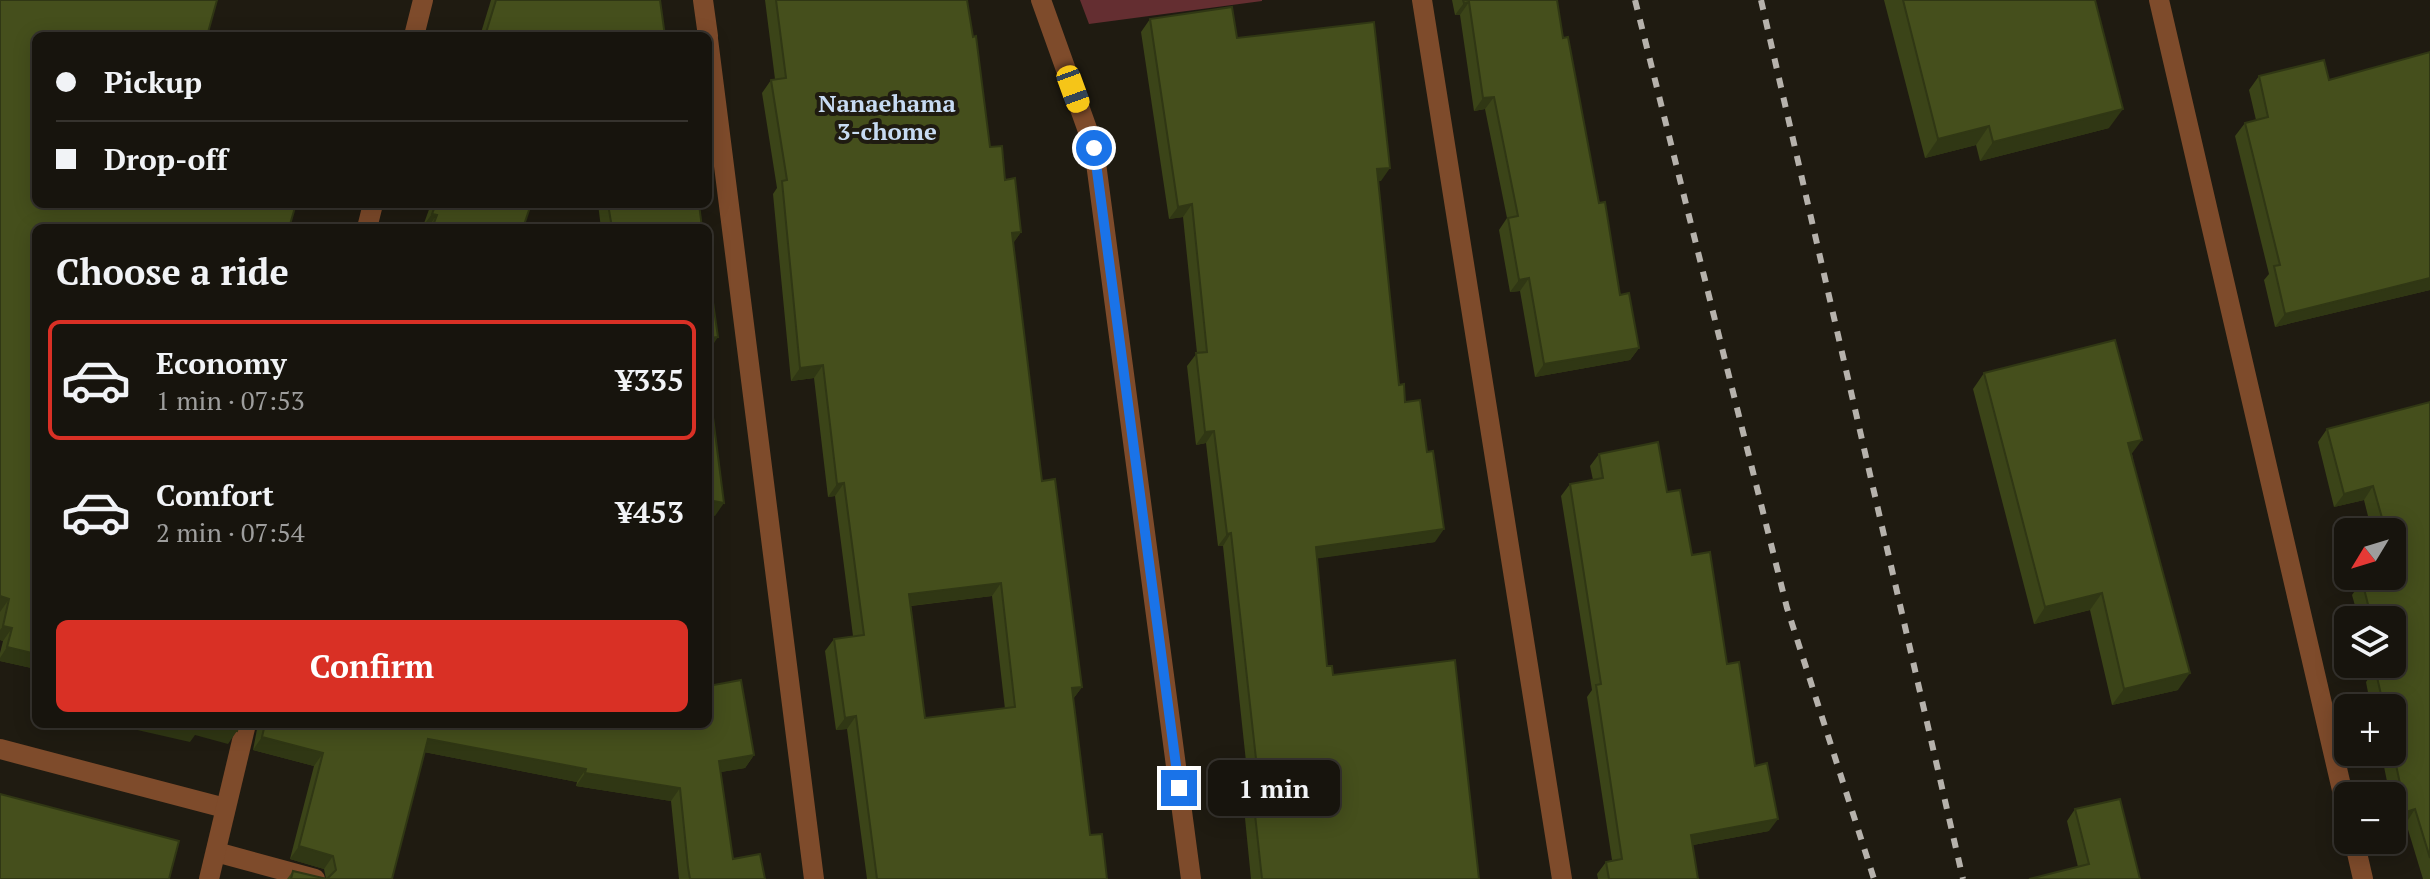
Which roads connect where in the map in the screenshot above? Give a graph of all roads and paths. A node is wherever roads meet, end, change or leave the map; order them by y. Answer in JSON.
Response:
{"nodes":[{"id":1,"x":423,"y":0,"type":"edge"},
{"id":2,"x":703,"y":0,"type":"edge"},
{"id":3,"x":1041,"y":0,"type":"edge"},
{"id":4,"x":1422,"y":0,"type":"edge"},
{"id":5,"x":2159,"y":0,"type":"edge"},
{"id":6,"x":415,"y":32,"type":"edge"},
{"id":7,"x":707,"y":32,"type":"edge"},
{"id":8,"x":712,"y":69,"type":"edge"},
{"id":9,"x":245,"y":728,"type":"edge"},
{"id":10,"x":0,"y":749,"type":"edge"},
{"id":11,"x":2340,"y":782,"type":"edge"},
{"id":12,"x":225,"y":808,"type":"junction"},
{"id":13,"x":216,"y":852,"type":"junction"},
{"id":14,"x":2357,"y":854,"type":"edge"},
{"id":15,"x":209,"y":879,"type":"edge"},
{"id":16,"x":315,"y":879,"type":"edge"},
{"id":17,"x":814,"y":879,"type":"edge"},
{"id":18,"x":1191,"y":879,"type":"edge"},
{"id":19,"x":1562,"y":879,"type":"edge"},
{"id":20,"x":2363,"y":879,"type":"edge"}],
"edges":[{"from":1,"to":6,"type":"street"},
{"from":2,"to":7,"type":"street"},
{"from":3,"to":18,"type":"street"},
{"from":4,"to":19,"type":"street"},
{"from":5,"to":11,"type":"street"},
{"from":8,"to":17,"type":"street"},
{"from":9,"to":12,"type":"street"},
{"from":10,"to":12,"type":"street"},
{"from":12,"to":13,"type":"street"},
{"from":13,"to":15,"type":"street"},
{"from":13,"to":16,"type":"street"},
{"from":14,"to":20,"type":"street"}]}
